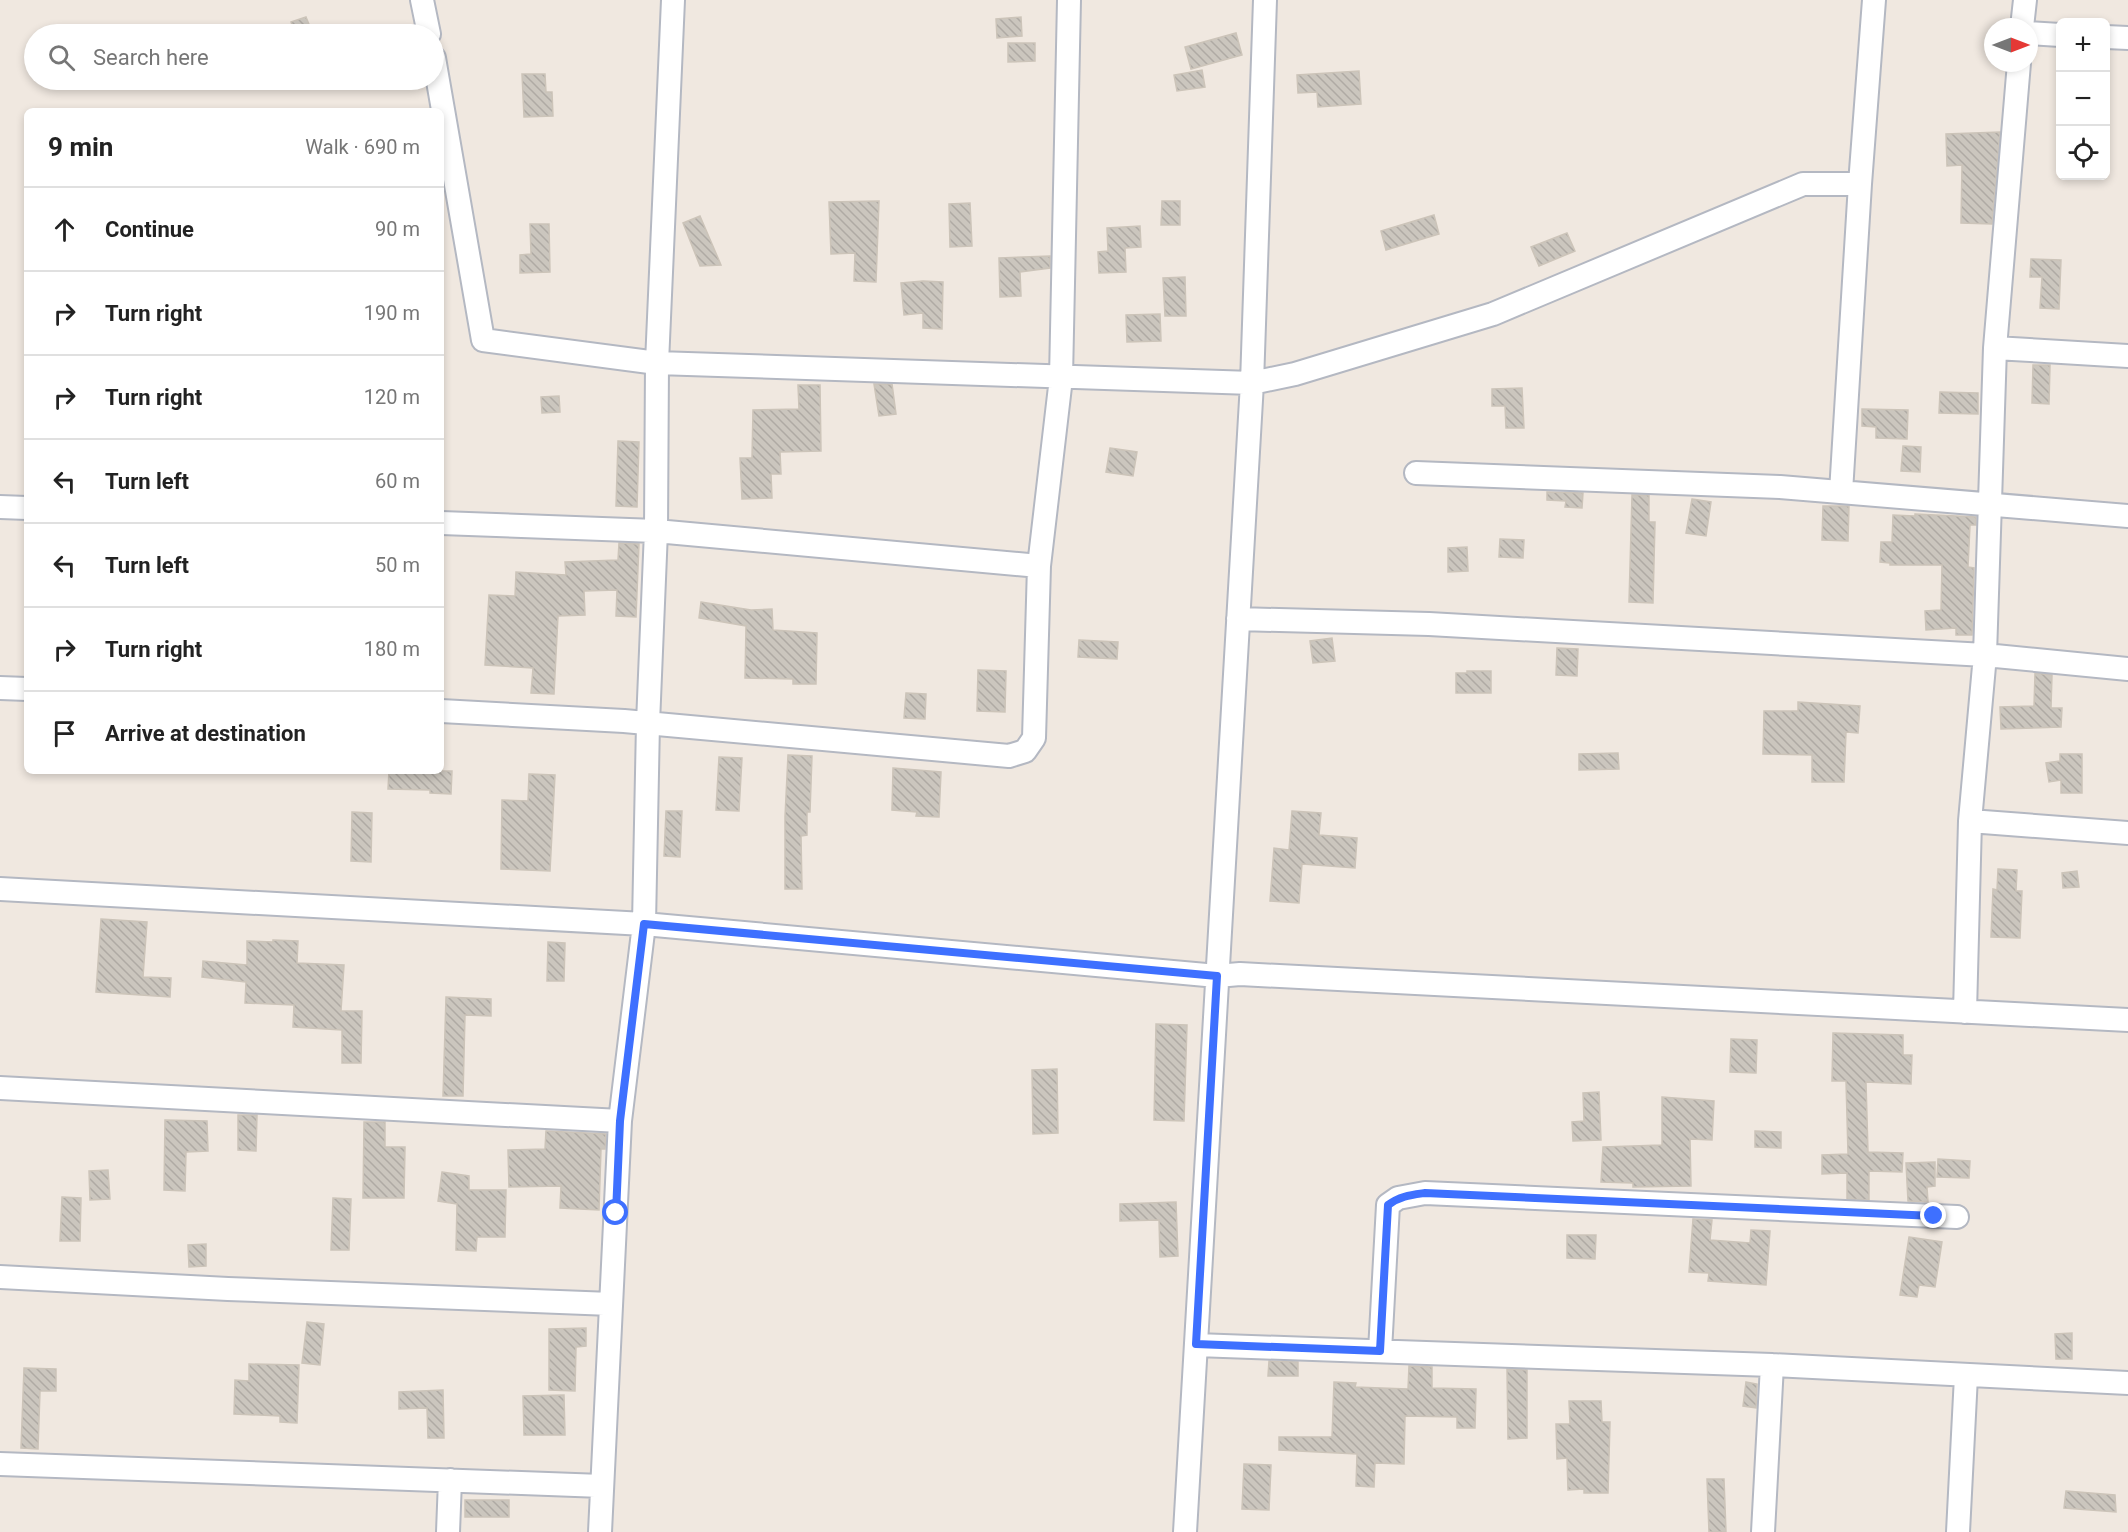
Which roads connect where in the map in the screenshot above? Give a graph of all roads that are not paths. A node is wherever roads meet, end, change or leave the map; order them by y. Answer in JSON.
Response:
{"nodes":[{"id":1,"x":423,"y":0,"type":"edge"},
{"id":2,"x":673,"y":0,"type":"edge"},
{"id":3,"x":1069,"y":0,"type":"edge"},
{"id":4,"x":1265,"y":0,"type":"edge"},
{"id":5,"x":1874,"y":0,"type":"edge"},
{"id":6,"x":2025,"y":0,"type":"edge"},
{"id":7,"x":2023,"y":18,"type":"edge"},
{"id":8,"x":427,"y":24,"type":"edge"},
{"id":9,"x":2038,"y":34,"type":"edge"},
{"id":10,"x":2056,"y":35,"type":"edge"},
{"id":11,"x":2110,"y":37,"type":"edge"},
{"id":12,"x":2128,"y":38,"type":"edge"},
{"id":13,"x":2018,"y":72,"type":"edge"},
{"id":14,"x":440,"y":90,"type":"edge"},
{"id":15,"x":443,"y":108,"type":"edge"},
{"id":16,"x":444,"y":116,"type":"edge"},
{"id":17,"x":1860,"y":184,"type":"junction"},
{"id":18,"x":1995,"y":348,"type":"junction"},
{"id":19,"x":2128,"y":356,"type":"edge"},
{"id":20,"x":657,"y":363,"type":"junction"},
{"id":21,"x":1061,"y":378,"type":"junction"},
{"id":22,"x":1252,"y":383,"type":"junction"},
{"id":23,"x":1416,"y":473,"type":"dead end"},
{"id":24,"x":1841,"y":492,"type":"junction"},
{"id":25,"x":1988,"y":503,"type":"junction"},
{"id":26,"x":0,"y":507,"type":"edge"},
{"id":27,"x":24,"y":508,"type":"edge"},
{"id":28,"x":2128,"y":516,"type":"edge"},
{"id":29,"x":444,"y":523,"type":"edge"},
{"id":30,"x":656,"y":531,"type":"junction"},
{"id":31,"x":1039,"y":566,"type":"junction"},
{"id":32,"x":1238,"y":619,"type":"junction"},
{"id":33,"x":1984,"y":655,"type":"junction"},
{"id":34,"x":2128,"y":669,"type":"edge"},
{"id":35,"x":0,"y":688,"type":"edge"},
{"id":36,"x":24,"y":689,"type":"edge"},
{"id":37,"x":444,"y":711,"type":"edge"},
{"id":38,"x":648,"y":723,"type":"junction"},
{"id":39,"x":1970,"y":821,"type":"junction"},
{"id":40,"x":2128,"y":833,"type":"edge"},
{"id":41,"x":0,"y":890,"type":"edge"},
{"id":42,"x":644,"y":924,"type":"junction"},
{"id":43,"x":1217,"y":976,"type":"junction"},
{"id":44,"x":1965,"y":1012,"type":"junction"},
{"id":45,"x":2128,"y":1020,"type":"edge"},
{"id":46,"x":0,"y":1088,"type":"edge"},
{"id":47,"x":620,"y":1121,"type":"junction"},
{"id":48,"x":1957,"y":1217,"type":"dead end"},
{"id":49,"x":0,"y":1277,"type":"edge"},
{"id":50,"x":611,"y":1304,"type":"junction"},
{"id":51,"x":1196,"y":1344,"type":"junction"},
{"id":52,"x":1380,"y":1351,"type":"junction"},
{"id":53,"x":1772,"y":1365,"type":"junction"},
{"id":54,"x":1966,"y":1376,"type":"junction"},
{"id":55,"x":2128,"y":1383,"type":"edge"},
{"id":56,"x":0,"y":1464,"type":"edge"},
{"id":57,"x":450,"y":1480,"type":"junction"},
{"id":58,"x":602,"y":1486,"type":"junction"},
{"id":59,"x":448,"y":1532,"type":"edge"},
{"id":60,"x":600,"y":1532,"type":"edge"},
{"id":61,"x":1185,"y":1532,"type":"edge"},
{"id":62,"x":1763,"y":1532,"type":"edge"},
{"id":63,"x":1958,"y":1532,"type":"edge"}],
"edges":[{"from":1,"to":8,"type":"street"},
{"from":2,"to":20,"type":"street"},
{"from":3,"to":21,"type":"street"},
{"from":4,"to":22,"type":"street"},
{"from":5,"to":17,"type":"street"},
{"from":6,"to":7,"type":"street"},
{"from":9,"to":10,"type":"street"},
{"from":11,"to":12,"type":"street"},
{"from":13,"to":18,"type":"street"},
{"from":14,"to":15,"type":"street"},
{"from":16,"to":20,"type":"street"},
{"from":17,"to":22,"type":"street"},
{"from":17,"to":24,"type":"street"},
{"from":18,"to":19,"type":"street"},
{"from":18,"to":25,"type":"street"},
{"from":20,"to":21,"type":"street"},
{"from":20,"to":30,"type":"street"},
{"from":21,"to":22,"type":"street"},
{"from":21,"to":31,"type":"street"},
{"from":22,"to":32,"type":"street"},
{"from":23,"to":24,"type":"street"},
{"from":24,"to":25,"type":"street"},
{"from":25,"to":28,"type":"street"},
{"from":25,"to":33,"type":"street"},
{"from":26,"to":27,"type":"street"},
{"from":29,"to":30,"type":"street"},
{"from":30,"to":31,"type":"street"},
{"from":30,"to":38,"type":"street"},
{"from":31,"to":38,"type":"street"},
{"from":32,"to":33,"type":"street"},
{"from":32,"to":43,"type":"street"},
{"from":33,"to":34,"type":"street"},
{"from":33,"to":39,"type":"street"},
{"from":35,"to":36,"type":"street"},
{"from":37,"to":38,"type":"street"},
{"from":38,"to":42,"type":"street"},
{"from":39,"to":40,"type":"street"},
{"from":39,"to":44,"type":"street"},
{"from":41,"to":42,"type":"street"},
{"from":42,"to":43,"type":"street"},
{"from":42,"to":47,"type":"street"},
{"from":43,"to":44,"type":"street"},
{"from":43,"to":51,"type":"street"},
{"from":44,"to":45,"type":"street"},
{"from":46,"to":47,"type":"street"},
{"from":47,"to":50,"type":"street"},
{"from":48,"to":52,"type":"street"},
{"from":49,"to":50,"type":"street"},
{"from":50,"to":58,"type":"street"},
{"from":51,"to":52,"type":"street"},
{"from":51,"to":61,"type":"street"},
{"from":52,"to":53,"type":"street"},
{"from":53,"to":54,"type":"street"},
{"from":53,"to":62,"type":"street"},
{"from":54,"to":55,"type":"street"},
{"from":54,"to":63,"type":"street"},
{"from":56,"to":57,"type":"street"},
{"from":57,"to":58,"type":"street"},
{"from":57,"to":59,"type":"street"},
{"from":58,"to":60,"type":"street"}]}
